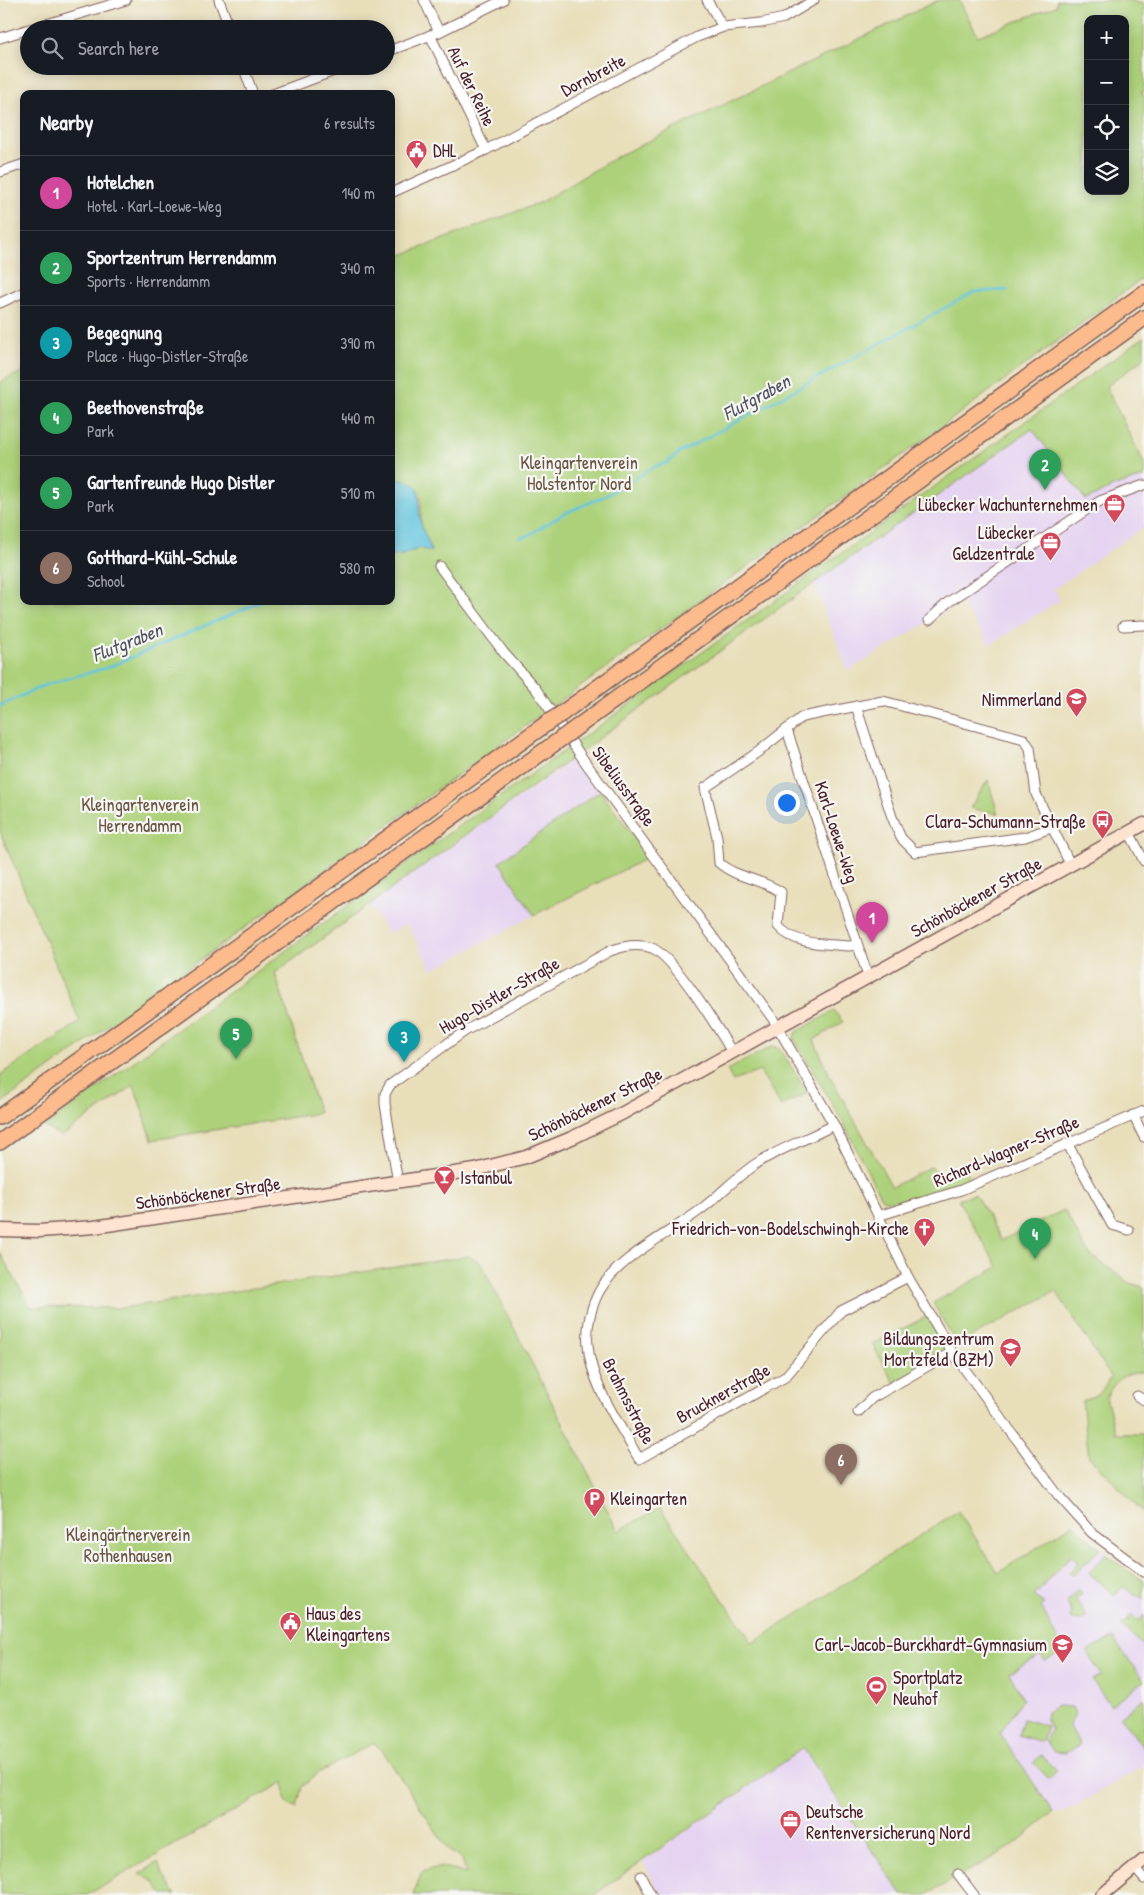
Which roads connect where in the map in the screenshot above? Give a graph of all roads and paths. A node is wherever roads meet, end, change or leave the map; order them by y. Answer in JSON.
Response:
{"nodes":[{"id":1,"x":126,"y":0,"type":"edge"},
{"id":2,"x":219,"y":0,"type":"edge"},
{"id":3,"x":424,"y":0,"type":"edge"},
{"id":4,"x":503,"y":0,"type":"edge"},
{"id":5,"x":707,"y":0,"type":"edge"},
{"id":6,"x":814,"y":0,"type":"edge"},
{"id":7,"x":59,"y":20,"type":"edge"},
{"id":8,"x":227,"y":20,"type":"edge"},
{"id":9,"x":723,"y":27,"type":"junction"},
{"id":10,"x":20,"y":32,"type":"edge"},
{"id":11,"x":434,"y":34,"type":"junction"},
{"id":12,"x":0,"y":38,"type":"edge"},
{"id":13,"x":395,"y":49,"type":"edge"},
{"id":14,"x":247,"y":75,"type":"edge"},
{"id":15,"x":323,"y":75,"type":"edge"},
{"id":16,"x":252,"y":90,"type":"edge"},
{"id":17,"x":284,"y":90,"type":"edge"},
{"id":18,"x":486,"y":150,"type":"junction"},
{"id":19,"x":20,"y":165,"type":"edge"},
{"id":20,"x":0,"y":172,"type":"edge"},
{"id":21,"x":395,"y":191,"type":"edge"},
{"id":22,"x":1144,"y":293,"type":"edge"},
{"id":23,"x":20,"y":294,"type":"edge"},
{"id":24,"x":0,"y":303,"type":"edge"},
{"id":25,"x":1144,"y":318,"type":"edge"},
{"id":26,"x":1144,"y":485,"type":"edge"},
{"id":27,"x":440,"y":566,"type":"dead end"},
{"id":28,"x":929,"y":620,"type":"dead end"},
{"id":29,"x":1144,"y":624,"type":"edge"},
{"id":30,"x":1124,"y":626,"type":"dead end"},
{"id":31,"x":856,"y":706,"type":"junction"},
{"id":32,"x":787,"y":730,"type":"junction"},
{"id":33,"x":1144,"y":824,"type":"edge"},
{"id":34,"x":1051,"y":828,"type":"junction"},
{"id":35,"x":1129,"y":832,"type":"junction"},
{"id":36,"x":1144,"y":861,"type":"edge"},
{"id":37,"x":1070,"y":864,"type":"junction"},
{"id":38,"x":857,"y":944,"type":"junction"},
{"id":39,"x":868,"y":976,"type":"junction"},
{"id":40,"x":778,"y":1029,"type":"junction"},
{"id":41,"x":732,"y":1052,"type":"junction"},
{"id":42,"x":1144,"y":1112,"type":"edge"},
{"id":43,"x":1133,"y":1115,"type":"junction"},
{"id":44,"x":0,"y":1117,"type":"edge"},
{"id":45,"x":834,"y":1125,"type":"junction"},
{"id":46,"x":1144,"y":1137,"type":"edge"},
{"id":47,"x":0,"y":1142,"type":"edge"},
{"id":48,"x":1067,"y":1143,"type":"junction"},
{"id":49,"x":398,"y":1183,"type":"junction"},
{"id":50,"x":878,"y":1216,"type":"junction"},
{"id":51,"x":0,"y":1230,"type":"edge"},
{"id":52,"x":1129,"y":1230,"type":"dead end"},
{"id":53,"x":908,"y":1277,"type":"junction"},
{"id":54,"x":952,"y":1352,"type":"junction"},
{"id":55,"x":858,"y":1412,"type":"dead end"},
{"id":56,"x":639,"y":1459,"type":"joint"},
{"id":57,"x":1144,"y":1572,"type":"edge"},
{"id":58,"x":1139,"y":1864,"type":"edge"},
{"id":59,"x":958,"y":1874,"type":"dead end"},
{"id":60,"x":641,"y":1876,"type":"dead end"},
{"id":61,"x":1144,"y":1879,"type":"edge"},
{"id":62,"x":651,"y":1895,"type":"edge"},
{"id":63,"x":974,"y":1895,"type":"edge"},
{"id":64,"x":1102,"y":1895,"type":"edge"}],
"edges":[{"from":1,"to":7,"type":"street"},
{"from":2,"to":8,"type":"street"},
{"from":3,"to":11,"type":"street","name":"Auf der Reihe"},
{"from":4,"to":11,"type":"street"},
{"from":5,"to":9,"type":"street"},
{"from":6,"to":9,"type":"street","name":"Dornbreite"},
{"from":9,"to":18,"type":"street","name":"Dornbreite"},
{"from":10,"to":12,"type":"street"},
{"from":11,"to":13,"type":"street"},
{"from":11,"to":18,"type":"street","name":"Auf der Reihe"},
{"from":14,"to":16,"type":"street"},
{"from":15,"to":17,"type":"street"},
{"from":18,"to":21,"type":"street","name":"Dornbreite"},
{"from":19,"to":20,"type":"street"},
{"from":22,"to":44,"type":"highway"},
{"from":23,"to":24,"type":"street"},
{"from":25,"to":47,"type":"highway"},
{"from":26,"to":28,"type":"street"},
{"from":27,"to":40,"type":"street","name":"Sibeliusstraße"},
{"from":29,"to":30,"type":"street"},
{"from":31,"to":32,"type":"street"},
{"from":31,"to":34,"type":"street"},
{"from":31,"to":34,"type":"street"},
{"from":32,"to":38,"type":"street","name":"Karl-Loewe-Weg"},
{"from":32,"to":38,"type":"street"},
{"from":33,"to":35,"type":"main road","name":"Schönböckener Straße"},
{"from":34,"to":37,"type":"street"},
{"from":35,"to":36,"type":"street"},
{"from":35,"to":37,"type":"main road","name":"Schönböckener Straße"},
{"from":37,"to":39,"type":"main road","name":"Schönböckener Straße"},
{"from":38,"to":39,"type":"street","name":"Karl-Loewe-Weg"},
{"from":39,"to":40,"type":"main road","name":"Schönböckener Straße"},
{"from":40,"to":41,"type":"main road","name":"Schönböckener Straße"},
{"from":40,"to":45,"type":"street","name":"Sibeliusstraße"},
{"from":41,"to":49,"type":"main road","name":"Schönböckener Straße"},
{"from":41,"to":49,"type":"street","name":"Hugo-Distler-Straße"},
{"from":42,"to":43,"type":"street","name":"Richard-Wagner-Straße"},
{"from":43,"to":46,"type":"street"},
{"from":43,"to":48,"type":"street","name":"Richard-Wagner-Straße"},
{"from":45,"to":50,"type":"street","name":"Sibeliusstraße"},
{"from":45,"to":56,"type":"street","name":"Brahmsstraße"},
{"from":48,"to":50,"type":"street","name":"Richard-Wagner-Straße"},
{"from":48,"to":52,"type":"street"},
{"from":49,"to":51,"type":"main road","name":"Schönböckener Straße"},
{"from":50,"to":53,"type":"street","name":"Sibeliusstraße"},
{"from":53,"to":54,"type":"street","name":"Sibeliusstraße"},
{"from":53,"to":56,"type":"street","name":"Brucknerstraße"},
{"from":54,"to":55,"type":"street"},
{"from":54,"to":57,"type":"street","name":"Sibeliusstraße"},
{"from":58,"to":61,"type":"street"},
{"from":58,"to":64,"type":"main road"},
{"from":59,"to":63,"type":"street"},
{"from":60,"to":62,"type":"street"}]}
